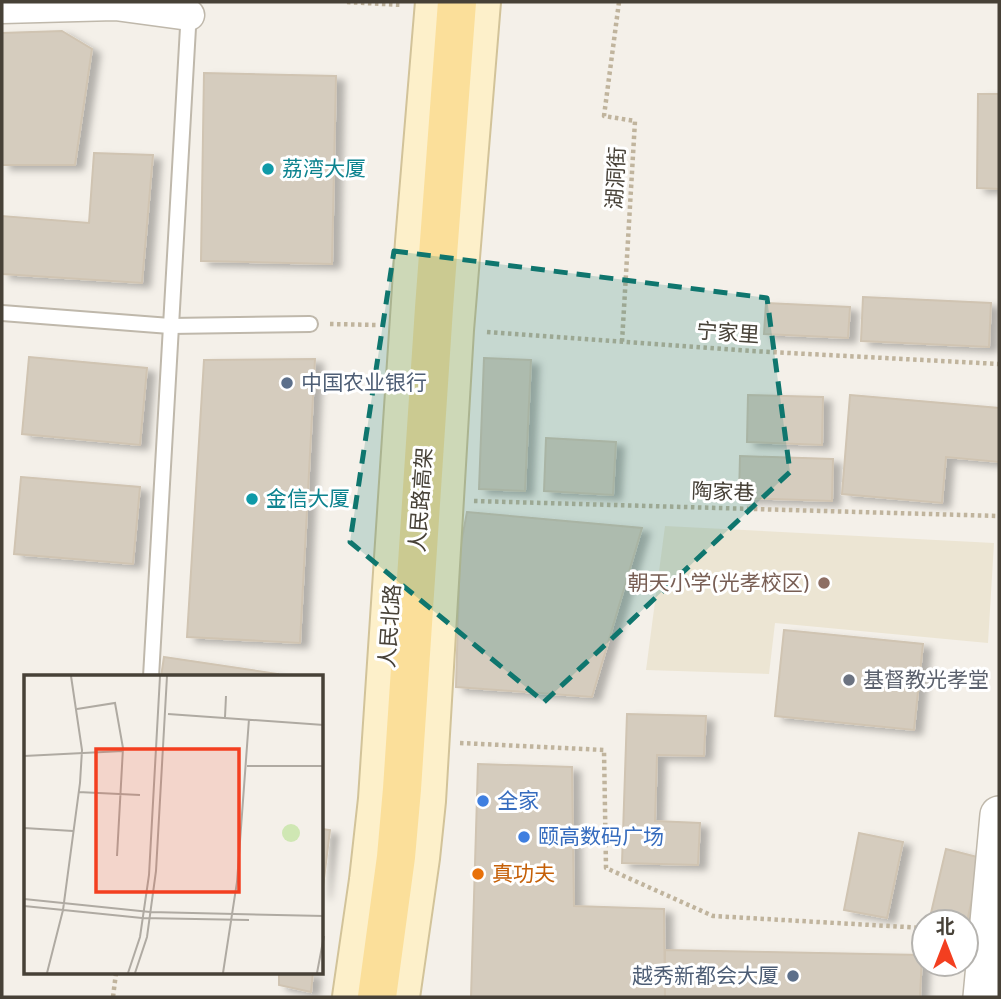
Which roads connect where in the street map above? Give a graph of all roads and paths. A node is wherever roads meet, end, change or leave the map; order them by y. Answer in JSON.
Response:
{"nodes":[{"id":1,"x":347,"y":2,"type":"edge"},
{"id":2,"x":481,"y":2,"type":"edge"},
{"id":3,"x":619,"y":2,"type":"edge"},
{"id":4,"x":443,"y":3,"type":"edge"},
{"id":5,"x":2,"y":8,"type":"edge"},
{"id":6,"x":189,"y":8,"type":"edge"},
{"id":7,"x":2,"y":313,"type":"edge"},
{"id":8,"x":310,"y":324,"type":"joint"},
{"id":9,"x":170,"y":326,"type":"junction"},
{"id":10,"x":409,"y":326,"type":"junction"},
{"id":11,"x":454,"y":330,"type":"junction"},
{"id":12,"x":622,"y":342,"type":"junction"},
{"id":13,"x":999,"y":363,"type":"edge"},
{"id":14,"x":445,"y":500,"type":"junction"},
{"id":15,"x":999,"y":516,"type":"edge"},
{"id":16,"x":151,"y":675,"type":"edge"},
{"id":17,"x":429,"y":742,"type":"junction"},
{"id":18,"x":999,"y":815,"type":"edge"},
{"id":19,"x":910,"y":927,"type":"edge"},
{"id":20,"x":116,"y":974,"type":"edge"},
{"id":21,"x":113,"y":997,"type":"edge"},
{"id":22,"x":352,"y":997,"type":"edge"},
{"id":23,"x":377,"y":997,"type":"edge"},
{"id":24,"x":400,"y":997,"type":"edge"},
{"id":25,"x":982,"y":997,"type":"edge"}],
"edges":[{"from":1,"to":4,"type":"path"},
{"from":2,"to":11,"type":"main road"},
{"from":3,"to":12,"type":"path","name":"湖洞街"},
{"from":4,"to":10,"type":"main road","name":"人民北路"},
{"from":4,"to":23,"type":"main road","name":"人民路高架"},
{"from":5,"to":6,"type":"street"},
{"from":6,"to":9,"type":"lane"},
{"from":7,"to":9,"type":"lane"},
{"from":8,"to":9,"type":"lane"},
{"from":8,"to":10,"type":"path"},
{"from":9,"to":16,"type":"lane"},
{"from":10,"to":22,"type":"main road","name":"人民北路"},
{"from":11,"to":12,"type":"path","name":"宁家里"},
{"from":11,"to":14,"type":"main road"},
{"from":12,"to":13,"type":"path","name":"宁家里"},
{"from":14,"to":15,"type":"path","name":"陶家巷"},
{"from":14,"to":17,"type":"main road"},
{"from":17,"to":19,"type":"path"},
{"from":17,"to":24,"type":"main road"},
{"from":18,"to":25,"type":"street"},
{"from":20,"to":21,"type":"path"}]}
